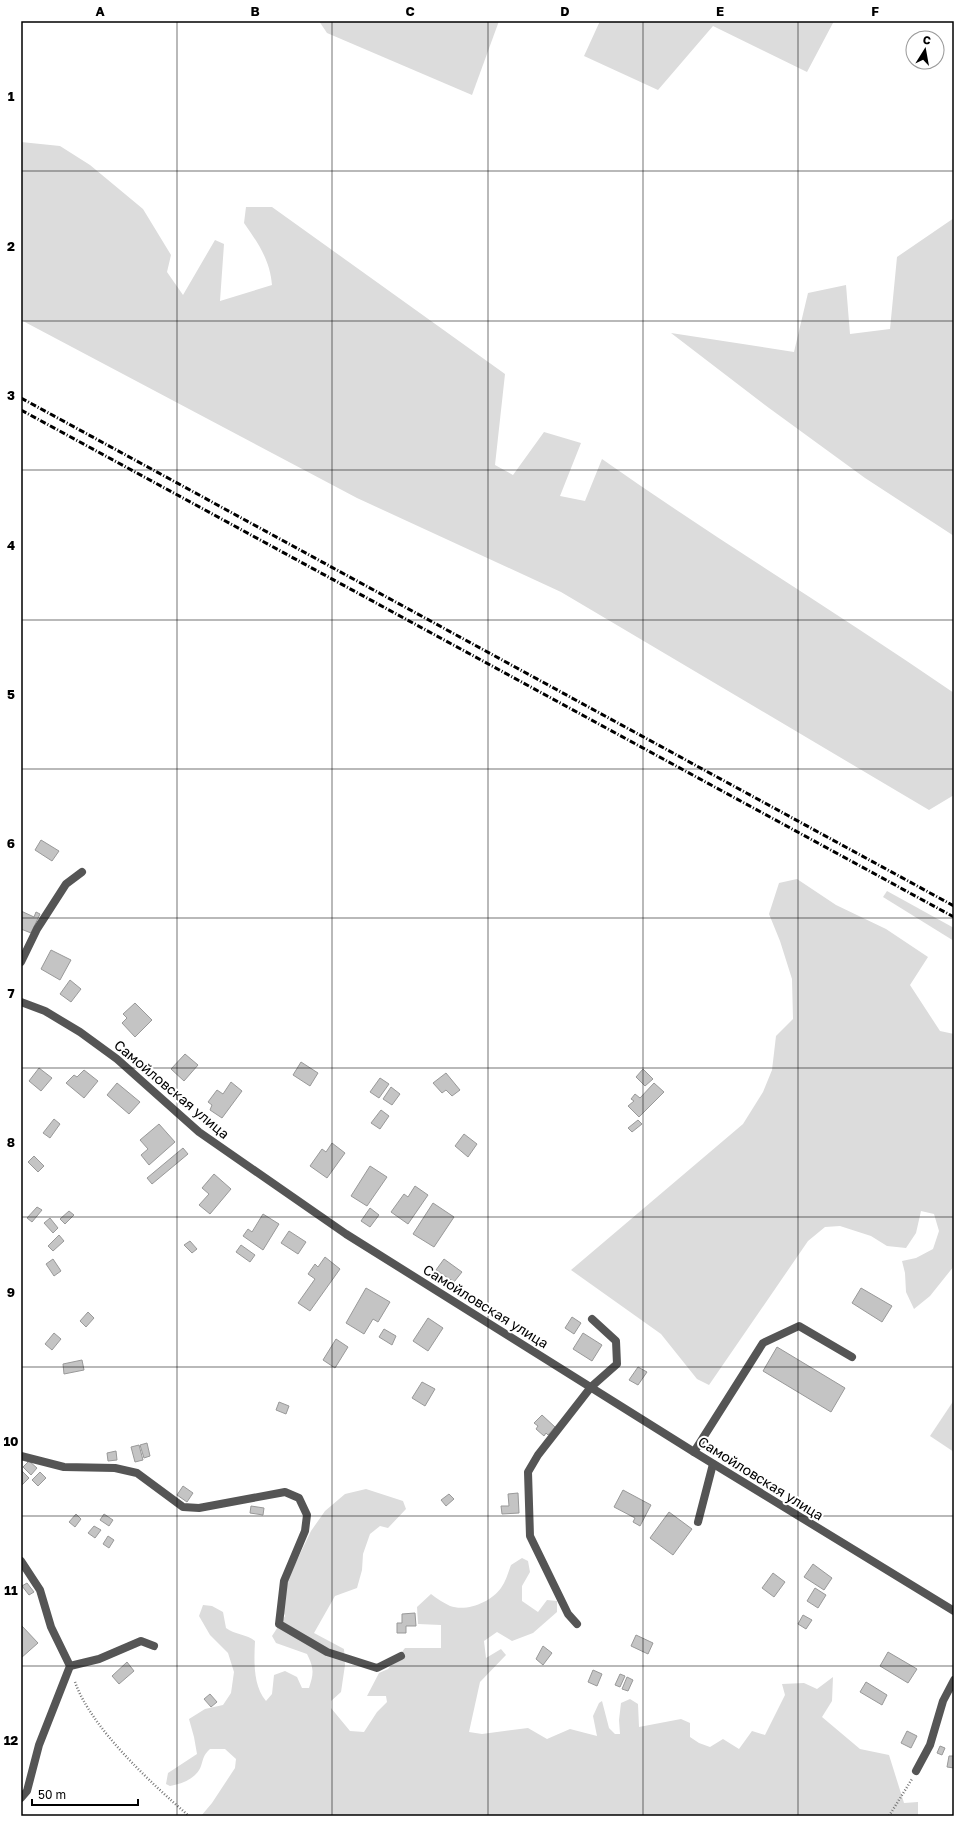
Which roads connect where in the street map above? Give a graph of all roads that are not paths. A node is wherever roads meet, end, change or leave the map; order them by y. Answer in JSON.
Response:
{"nodes":[{"id":1,"x":82,"y":872,"type":"dead end"},
{"id":2,"x":21,"y":962,"type":"edge"},
{"id":3,"x":21,"y":1002,"type":"edge"},
{"id":4,"x":592,"y":1319,"type":"dead end"},
{"id":5,"x":852,"y":1357,"type":"dead end"},
{"id":6,"x":591,"y":1387,"type":"junction"},
{"id":7,"x":694,"y":1452,"type":"junction"},
{"id":8,"x":21,"y":1456,"type":"edge"},
{"id":9,"x":713,"y":1464,"type":"junction"},
{"id":10,"x":698,"y":1522,"type":"dead end"},
{"id":11,"x":21,"y":1561,"type":"edge"},
{"id":12,"x":954,"y":1611,"type":"edge"},
{"id":13,"x":577,"y":1624,"type":"dead end"},
{"id":14,"x":154,"y":1646,"type":"dead end"},
{"id":15,"x":401,"y":1656,"type":"dead end"},
{"id":16,"x":70,"y":1666,"type":"junction"},
{"id":17,"x":954,"y":1680,"type":"edge"},
{"id":18,"x":916,"y":1771,"type":"road end"},
{"id":19,"x":21,"y":1798,"type":"edge"}],
"edges":[{"from":1,"to":2,"type":"street"},
{"from":3,"to":6,"type":"street","name":"Самойловская улица"},
{"from":4,"to":6,"type":"street"},
{"from":5,"to":7,"type":"street"},
{"from":6,"to":7,"type":"street","name":"Самойловская улица"},
{"from":6,"to":13,"type":"street"},
{"from":7,"to":9,"type":"street","name":"Самойловская улица"},
{"from":8,"to":15,"type":"street"},
{"from":9,"to":10,"type":"street"},
{"from":9,"to":12,"type":"street","name":"Самойловская улица"},
{"from":11,"to":16,"type":"street"},
{"from":14,"to":16,"type":"street"},
{"from":16,"to":19,"type":"street"},
{"from":17,"to":18,"type":"street"}]}
